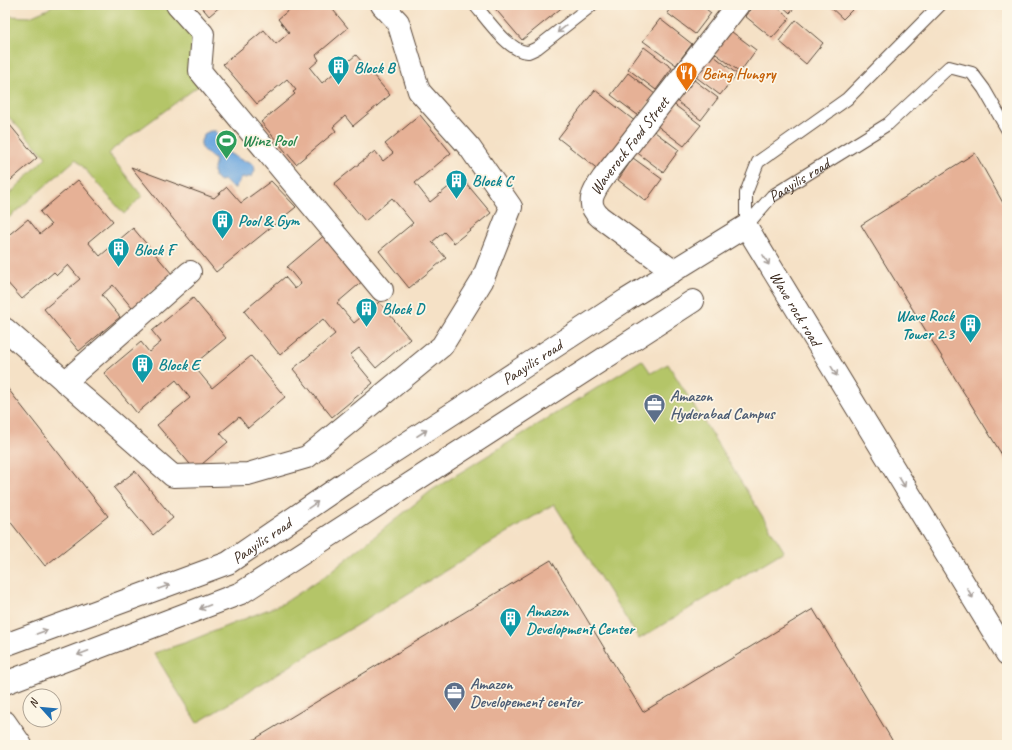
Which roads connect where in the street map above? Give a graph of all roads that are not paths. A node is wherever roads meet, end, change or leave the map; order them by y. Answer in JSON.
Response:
{"nodes":[{"id":1,"x":177,"y":5,"type":"edge"},
{"id":2,"x":382,"y":5,"type":"edge"},
{"id":3,"x":475,"y":5,"type":"edge"},
{"id":4,"x":592,"y":5,"type":"edge"},
{"id":5,"x":738,"y":5,"type":"edge"},
{"id":6,"x":940,"y":5,"type":"edge"},
{"id":7,"x":1007,"y":129,"type":"edge"},
{"id":8,"x":746,"y":226,"type":"junction"},
{"id":9,"x":674,"y":271,"type":"junction"},
{"id":10,"x":190,"y":272,"type":"dead end"},
{"id":11,"x":382,"y":290,"type":"dead end"},
{"id":12,"x":693,"y":301,"type":"dead end"},
{"id":13,"x":5,"y":329,"type":"edge"},
{"id":14,"x":65,"y":382,"type":"junction"},
{"id":15,"x":228,"y":563,"type":"junction"},
{"id":16,"x":241,"y":593,"type":"junction"},
{"id":17,"x":5,"y":645,"type":"edge"},
{"id":18,"x":1007,"y":654,"type":"edge"},
{"id":19,"x":5,"y":683,"type":"edge"},
{"id":20,"x":5,"y":722,"type":"edge"},
{"id":21,"x":21,"y":745,"type":"edge"}],
"edges":[{"from":1,"to":11,"type":"street"},
{"from":2,"to":14,"type":"street"},
{"from":4,"to":3,"type":"lane","one_way":true},
{"from":5,"to":9,"type":"street","name":"Waverock Food Street"},
{"from":6,"to":8,"type":"lane"},
{"from":7,"to":8,"type":"lane","name":"Paayilis road"},
{"from":8,"to":9,"type":"street","name":"Paayilis road"},
{"from":8,"to":18,"type":"street","name":"Wave rock road","one_way":true},
{"from":15,"to":9,"type":"street","name":"Paayilis road","one_way":true},
{"from":10,"to":14,"type":"street"},
{"from":12,"to":16,"type":"street","name":"Paayilis road"},
{"from":13,"to":14,"type":"street"},
{"from":15,"to":16,"type":"street"},
{"from":17,"to":15,"type":"street","name":"Paayilis road","one_way":true},
{"from":16,"to":19,"type":"street","name":"Paayilis road","one_way":true},
{"from":20,"to":21,"type":"street"}]}
